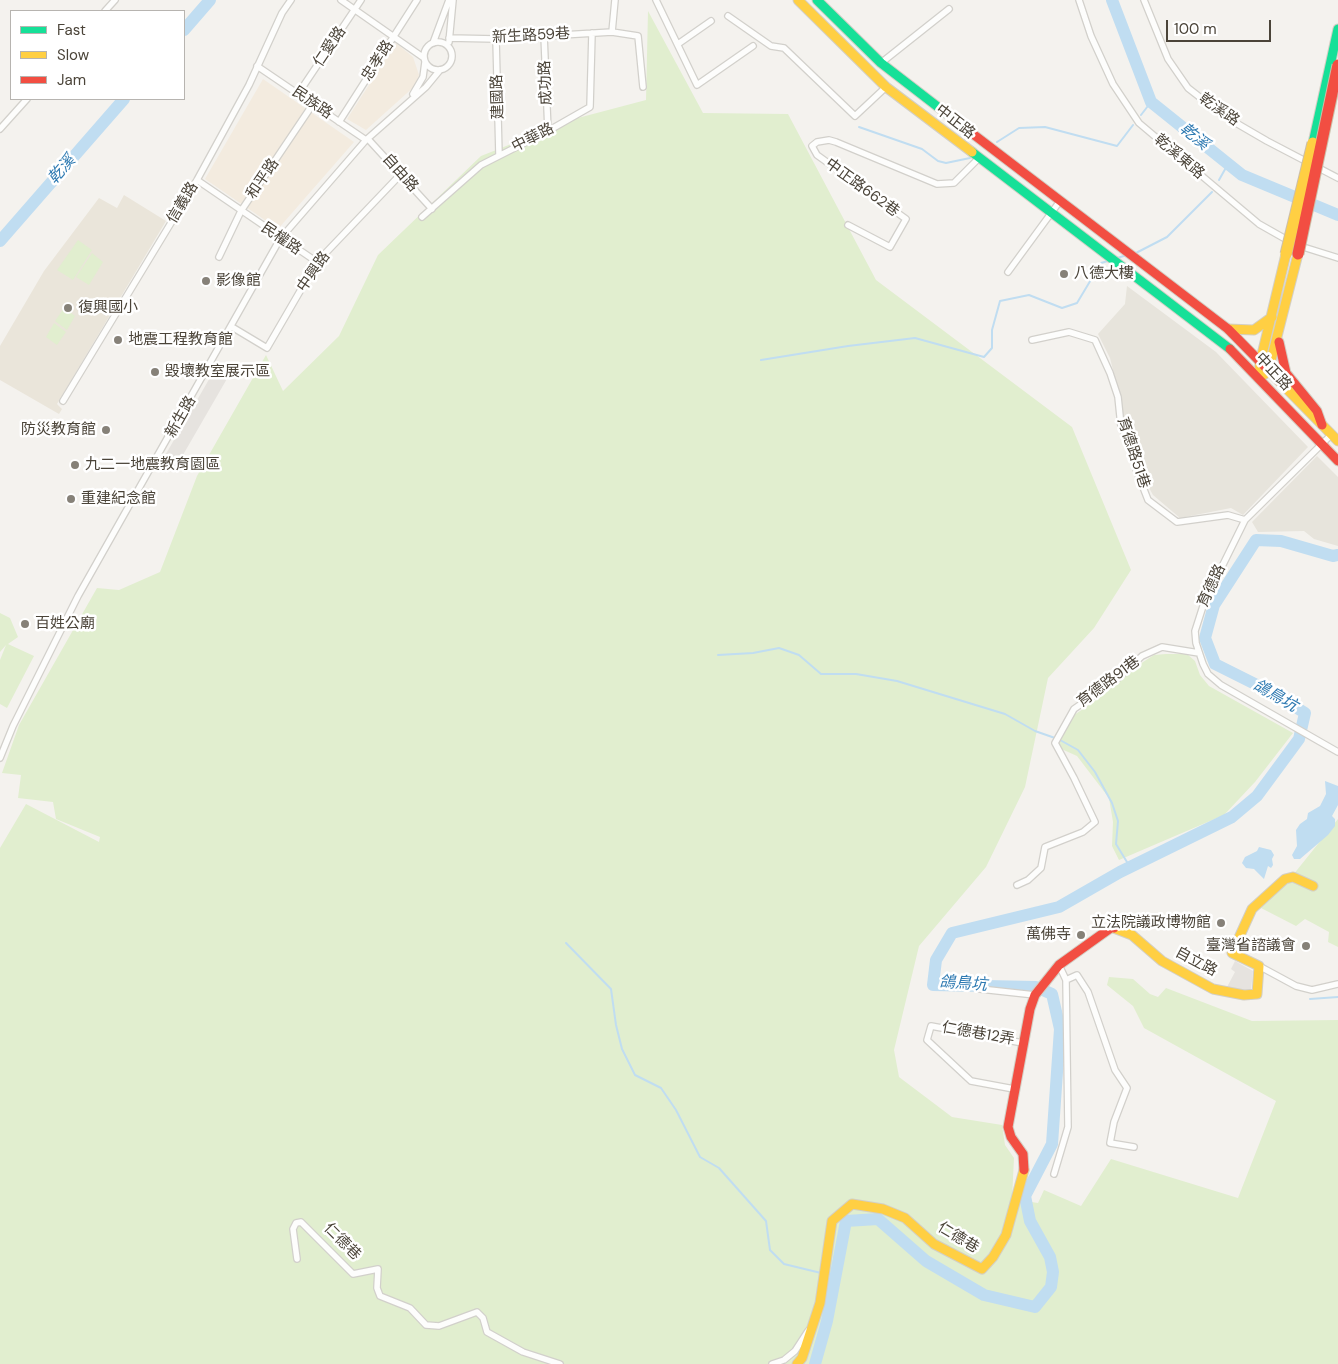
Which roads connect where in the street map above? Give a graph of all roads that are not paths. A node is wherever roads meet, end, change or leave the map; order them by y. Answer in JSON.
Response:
{"nodes":[{"id":1,"x":115,"y":0,"type":"edge"},
{"id":2,"x":292,"y":0,"type":"edge"},
{"id":3,"x":340,"y":0,"type":"edge"},
{"id":4,"x":361,"y":0,"type":"edge"},
{"id":5,"x":417,"y":0,"type":"edge"},
{"id":6,"x":449,"y":0,"type":"edge"},
{"id":7,"x":453,"y":0,"type":"edge"},
{"id":8,"x":615,"y":0,"type":"edge"},
{"id":9,"x":798,"y":0,"type":"edge"},
{"id":10,"x":817,"y":0,"type":"edge"},
{"id":11,"x":1079,"y":0,"type":"edge"},
{"id":12,"x":1144,"y":0,"type":"edge"},
{"id":13,"x":660,"y":1,"type":"edge"},
{"id":14,"x":355,"y":9,"type":"junction"},
{"id":15,"x":950,"y":9,"type":"dead end"},
{"id":16,"x":106,"y":10,"type":"edge"},
{"id":17,"x":728,"y":16,"type":"dead end"},
{"id":18,"x":711,"y":21,"type":"dead end"},
{"id":19,"x":1338,"y":29,"type":"edge"},
{"id":20,"x":612,"y":32,"type":"junction"},
{"id":21,"x":592,"y":33,"type":"junction"},
{"id":22,"x":544,"y":35,"type":"junction"},
{"id":23,"x":394,"y":36,"type":"junction"},
{"id":24,"x":449,"y":38,"type":"junction"},
{"id":25,"x":496,"y":39,"type":"junction"},
{"id":26,"x":434,"y":43,"type":"junction"},
{"id":27,"x":678,"y":44,"type":"junction"},
{"id":28,"x":448,"y":46,"type":"junction"},
{"id":29,"x":754,"y":46,"type":"dead end"},
{"id":30,"x":425,"y":60,"type":"junction"},
{"id":31,"x":881,"y":63,"type":"junction"},
{"id":32,"x":1338,"y":65,"type":"edge"},
{"id":33,"x":257,"y":66,"type":"junction"},
{"id":34,"x":440,"y":70,"type":"junction"},
{"id":35,"x":643,"y":87,"type":"dead end"},
{"id":36,"x":886,"y":87,"type":"junction"},
{"id":37,"x":912,"y":87,"type":"junction"},
{"id":38,"x":298,"y":94,"type":"junction"},
{"id":39,"x":26,"y":100,"type":"edge"},
{"id":40,"x":904,"y":101,"type":"junction"},
{"id":41,"x":313,"y":104,"type":"junction"},
{"id":42,"x":404,"y":106,"type":"junction"},
{"id":43,"x":339,"y":122,"type":"junction"},
{"id":44,"x":0,"y":129,"type":"edge"},
{"id":45,"x":548,"y":131,"type":"junction"},
{"id":46,"x":367,"y":140,"type":"junction"},
{"id":47,"x":500,"y":155,"type":"junction"},
{"id":48,"x":978,"y":158,"type":"junction"},
{"id":49,"x":401,"y":174,"type":"junction"},
{"id":50,"x":1338,"y":178,"type":"edge"},
{"id":51,"x":197,"y":180,"type":"junction"},
{"id":52,"x":1060,"y":201,"type":"junction"},
{"id":53,"x":432,"y":209,"type":"junction"},
{"id":54,"x":241,"y":211,"type":"junction"},
{"id":55,"x":1051,"y":213,"type":"junction"},
{"id":56,"x":422,"y":217,"type":"dead end"},
{"id":57,"x":848,"y":224,"type":"dead end"},
{"id":58,"x":280,"y":239,"type":"junction"},
{"id":59,"x":1292,"y":254,"type":"junction"},
{"id":60,"x":219,"y":257,"type":"dead end"},
{"id":61,"x":1338,"y":258,"type":"edge"},
{"id":62,"x":317,"y":262,"type":"junction"},
{"id":63,"x":1008,"y":272,"type":"dead end"},
{"id":64,"x":1273,"y":316,"type":"junction"},
{"id":65,"x":232,"y":327,"type":"junction"},
{"id":66,"x":1228,"y":329,"type":"junction"},
{"id":67,"x":1278,"y":337,"type":"junction"},
{"id":68,"x":1032,"y":340,"type":"dead end"},
{"id":69,"x":1260,"y":363,"type":"junction"},
{"id":70,"x":1263,"y":375,"type":"junction"},
{"id":71,"x":62,"y":401,"type":"dead end"},
{"id":72,"x":1322,"y":425,"type":"junction"},
{"id":73,"x":1335,"y":438,"type":"edge"},
{"id":74,"x":1321,"y":445,"type":"junction"},
{"id":75,"x":1338,"y":462,"type":"edge"},
{"id":76,"x":1245,"y":520,"type":"junction"},
{"id":77,"x":1199,"y":653,"type":"junction"},
{"id":78,"x":1338,"y":752,"type":"edge"},
{"id":79,"x":0,"y":758,"type":"edge"},
{"id":80,"x":1017,"y":886,"type":"dead end"},
{"id":81,"x":1313,"y":886,"type":"dead end"},
{"id":82,"x":1259,"y":966,"type":"junction"},
{"id":83,"x":1057,"y":967,"type":"junction"},
{"id":84,"x":1066,"y":980,"type":"junction"},
{"id":85,"x":1338,"y":984,"type":"edge"},
{"id":86,"x":980,"y":989,"type":"dead end"},
{"id":87,"x":1037,"y":994,"type":"junction"},
{"id":88,"x":1023,"y":1043,"type":"junction"},
{"id":89,"x":1014,"y":1089,"type":"junction"},
{"id":90,"x":1134,"y":1147,"type":"dead end"},
{"id":91,"x":1054,"y":1174,"type":"dead end"},
{"id":92,"x":297,"y":1259,"type":"dead end"},
{"id":93,"x":814,"y":1320,"type":"junction"},
{"id":94,"x":560,"y":1364,"type":"edge"},
{"id":95,"x":772,"y":1364,"type":"edge"},
{"id":96,"x":797,"y":1364,"type":"edge"}],
"edges":[{"from":1,"to":16,"type":"street"},
{"from":2,"to":33,"type":"street","name":"信義路"},
{"from":3,"to":14,"type":"street"},
{"from":4,"to":14,"type":"street","name":"仁愛路"},
{"from":5,"to":23,"type":"street","name":"忠孝路"},
{"from":6,"to":26,"type":"street","name":"新生路"},
{"from":7,"to":24,"type":"street","name":"新生路"},
{"from":8,"to":20,"type":"street"},
{"from":9,"to":36,"type":"main road","name":"中正路"},
{"from":10,"to":31,"type":"main road","name":"中正路"},
{"from":11,"to":61,"type":"street","name":"乾溪東路"},
{"from":12,"to":50,"type":"street","name":"乾溪路"},
{"from":13,"to":27,"type":"street"},
{"from":14,"to":23,"type":"street"},
{"from":14,"to":38,"type":"street","name":"仁愛路"},
{"from":15,"to":31,"type":"street"},
{"from":17,"to":36,"type":"street"},
{"from":18,"to":27,"type":"street"},
{"from":19,"to":59,"type":"main road","bridge":true},
{"from":20,"to":21,"type":"street","name":"新生路59巷"},
{"from":20,"to":35,"type":"street","name":"新生路59巷"},
{"from":21,"to":22,"type":"street","name":"新生路59巷"},
{"from":21,"to":45,"type":"street","name":"中華路"},
{"from":22,"to":25,"type":"street","name":"新生路59巷"},
{"from":22,"to":45,"type":"street","name":"成功路"},
{"from":23,"to":30,"type":"street"},
{"from":23,"to":43,"type":"street","name":"忠孝路"},
{"from":24,"to":25,"type":"street","name":"新生路59巷"},
{"from":24,"to":28,"type":"street","name":"新生路"},
{"from":25,"to":47,"type":"street","name":"建國路"},
{"from":26,"to":28,"type":"street"},
{"from":26,"to":30,"type":"street","name":"新生路"},
{"from":27,"to":29,"type":"street"},
{"from":28,"to":34,"type":"street","name":"新生路"},
{"from":30,"to":34,"type":"street"},
{"from":30,"to":42,"type":"street","name":"新生路"},
{"from":31,"to":37,"type":"main road","name":"中正路"},
{"from":32,"to":59,"type":"main road","bridge":true},
{"from":33,"to":38,"type":"street","name":"民族路"},
{"from":33,"to":51,"type":"street","name":"信義路"},
{"from":34,"to":42,"type":"street","name":"新生路"},
{"from":36,"to":40,"type":"main road","name":"中正路"},
{"from":37,"to":40,"type":"main road"},
{"from":37,"to":52,"type":"main road","name":"中正路"},
{"from":38,"to":41,"type":"street","name":"民族路"},
{"from":39,"to":44,"type":"street"},
{"from":40,"to":48,"type":"main road","name":"中正路"},
{"from":41,"to":43,"type":"street","name":"民族路"},
{"from":41,"to":54,"type":"street","name":"和平路"},
{"from":42,"to":46,"type":"street","name":"新生路"},
{"from":43,"to":46,"type":"street","name":"民族路"},
{"from":45,"to":47,"type":"street","name":"中華路"},
{"from":46,"to":49,"type":"street","name":"自由路"},
{"from":46,"to":58,"type":"street","name":"新生路"},
{"from":47,"to":53,"type":"street","name":"中華路"},
{"from":48,"to":55,"type":"main road","name":"中正路"},
{"from":48,"to":57,"type":"street","name":"中正路662巷"},
{"from":49,"to":53,"type":"street","name":"自由路"},
{"from":49,"to":62,"type":"street","name":"中興路"},
{"from":51,"to":54,"type":"street","name":"民權路"},
{"from":51,"to":71,"type":"street","name":"信義路"},
{"from":52,"to":55,"type":"street"},
{"from":52,"to":66,"type":"main road","name":"中正路"},
{"from":53,"to":56,"type":"street","name":"中華路"},
{"from":54,"to":58,"type":"street","name":"民權路"},
{"from":54,"to":60,"type":"street","name":"和平路"},
{"from":55,"to":63,"type":"street"},
{"from":55,"to":70,"type":"main road","name":"中正路"},
{"from":58,"to":62,"type":"street","name":"民權路"},
{"from":58,"to":65,"type":"street","name":"新生路"},
{"from":59,"to":64,"type":"main road"},
{"from":59,"to":67,"type":"main road"},
{"from":62,"to":65,"type":"street","name":"中興路"},
{"from":64,"to":66,"type":"main road"},
{"from":64,"to":69,"type":"main road"},
{"from":65,"to":79,"type":"street","name":"新生路"},
{"from":66,"to":69,"type":"main road","name":"中正路"},
{"from":67,"to":70,"type":"main road"},
{"from":67,"to":72,"type":"main road"},
{"from":68,"to":76,"type":"street","name":"育德路51巷"},
{"from":69,"to":70,"type":"main road"},
{"from":70,"to":72,"type":"main road","name":"中正路"},
{"from":70,"to":74,"type":"main road","name":"中正路"},
{"from":72,"to":73,"type":"main road","name":"中正路"},
{"from":73,"to":74,"type":"street","name":"育德路"},
{"from":74,"to":75,"type":"main road","name":"中正路"},
{"from":74,"to":76,"type":"street","name":"育德路"},
{"from":76,"to":77,"type":"street","name":"育德路"},
{"from":77,"to":78,"type":"street","name":"育德路"},
{"from":77,"to":80,"type":"street","name":"育德路91巷"},
{"from":81,"to":82,"type":"main road","name":"自立路"},
{"from":82,"to":83,"type":"main road","name":"自立路"},
{"from":82,"to":85,"type":"street"},
{"from":83,"to":84,"type":"street"},
{"from":83,"to":87,"type":"main road"},
{"from":84,"to":90,"type":"street"},
{"from":84,"to":91,"type":"street"},
{"from":86,"to":87,"type":"street"},
{"from":87,"to":88,"type":"main road","name":"仁德巷"},
{"from":88,"to":89,"type":"main road","name":"仁德巷"},
{"from":88,"to":89,"type":"street","name":"仁德巷12弄"},
{"from":89,"to":93,"type":"main road","name":"仁德巷"},
{"from":92,"to":94,"type":"street","name":"仁德巷"},
{"from":93,"to":95,"type":"street","name":"仁德巷"},
{"from":93,"to":96,"type":"main road","name":"仁德巷"}]}
